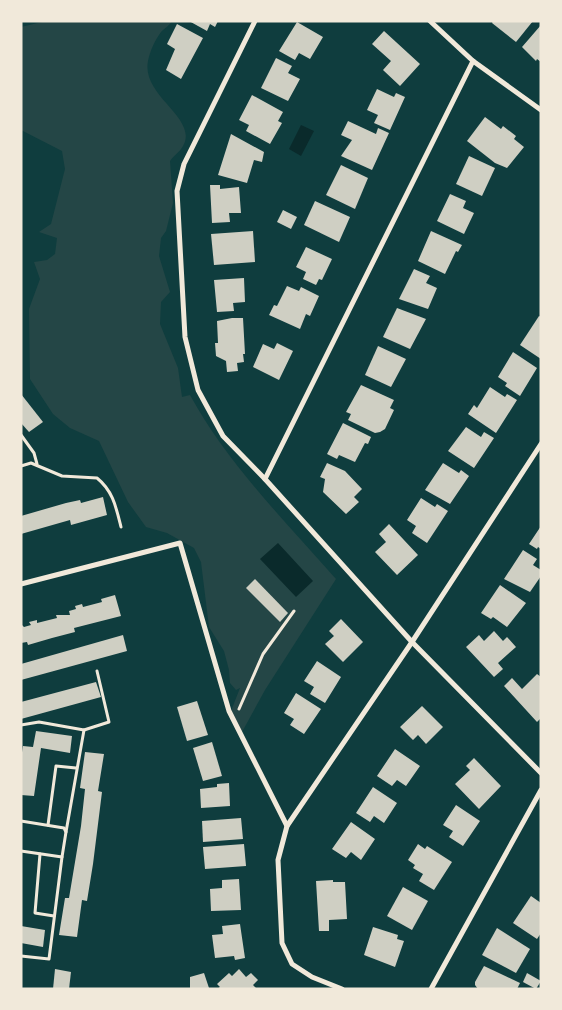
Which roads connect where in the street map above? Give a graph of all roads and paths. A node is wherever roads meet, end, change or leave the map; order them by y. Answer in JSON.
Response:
{"nodes":[{"id":1,"x":255,"y":21,"type":"edge"},
{"id":2,"x":430,"y":21,"type":"edge"},
{"id":3,"x":473,"y":61,"type":"junction"},
{"id":4,"x":541,"y":110,"type":"edge"},
{"id":5,"x":21,"y":435,"type":"edge"},
{"id":6,"x":541,"y":444,"type":"edge"},
{"id":7,"x":37,"y":464,"type":"junction"},
{"id":8,"x":21,"y":466,"type":"edge"},
{"id":9,"x":266,"y":479,"type":"junction"},
{"id":10,"x":121,"y":527,"type":"dead end"},
{"id":11,"x":21,"y":584,"type":"edge"},
{"id":12,"x":294,"y":611,"type":"dead end"},
{"id":13,"x":412,"y":642,"type":"junction"},
{"id":14,"x":97,"y":671,"type":"dead end"},
{"id":15,"x":234,"y":721,"type":"junction"},
{"id":16,"x":21,"y":726,"type":"edge"},
{"id":17,"x":84,"y":730,"type":"junction"},
{"id":18,"x":76,"y":768,"type":"junction"},
{"id":19,"x":541,"y":773,"type":"edge"},
{"id":20,"x":541,"y":790,"type":"edge"},
{"id":21,"x":21,"y":821,"type":"edge"},
{"id":22,"x":48,"y":826,"type":"junction"},
{"id":23,"x":287,"y":826,"type":"junction"},
{"id":24,"x":66,"y":832,"type":"junction"},
{"id":25,"x":21,"y":851,"type":"edge"},
{"id":26,"x":40,"y":854,"type":"junction"},
{"id":27,"x":62,"y":857,"type":"junction"},
{"id":28,"x":54,"y":916,"type":"junction"},
{"id":29,"x":21,"y":956,"type":"edge"},
{"id":30,"x":342,"y":989,"type":"edge"},
{"id":31,"x":431,"y":989,"type":"edge"}],
"edges":[{"from":1,"to":9,"type":"street"},
{"from":2,"to":3,"type":"street"},
{"from":3,"to":4,"type":"street"},
{"from":3,"to":9,"type":"street"},
{"from":5,"to":7,"type":"path"},
{"from":6,"to":13,"type":"street"},
{"from":7,"to":8,"type":"path"},
{"from":7,"to":10,"type":"path"},
{"from":9,"to":13,"type":"street"},
{"from":11,"to":15,"type":"street"},
{"from":12,"to":15,"type":"path"},
{"from":13,"to":19,"type":"street"},
{"from":13,"to":23,"type":"street"},
{"from":14,"to":17,"type":"path"},
{"from":15,"to":23,"type":"street"},
{"from":16,"to":17,"type":"path"},
{"from":17,"to":18,"type":"path"},
{"from":18,"to":22,"type":"path"},
{"from":18,"to":24,"type":"path"},
{"from":20,"to":31,"type":"street"},
{"from":21,"to":22,"type":"path"},
{"from":22,"to":24,"type":"path"},
{"from":23,"to":30,"type":"street"},
{"from":24,"to":27,"type":"path"},
{"from":25,"to":26,"type":"path"},
{"from":26,"to":27,"type":"path"},
{"from":26,"to":28,"type":"path"},
{"from":27,"to":28,"type":"path"},
{"from":28,"to":29,"type":"path"}]}
